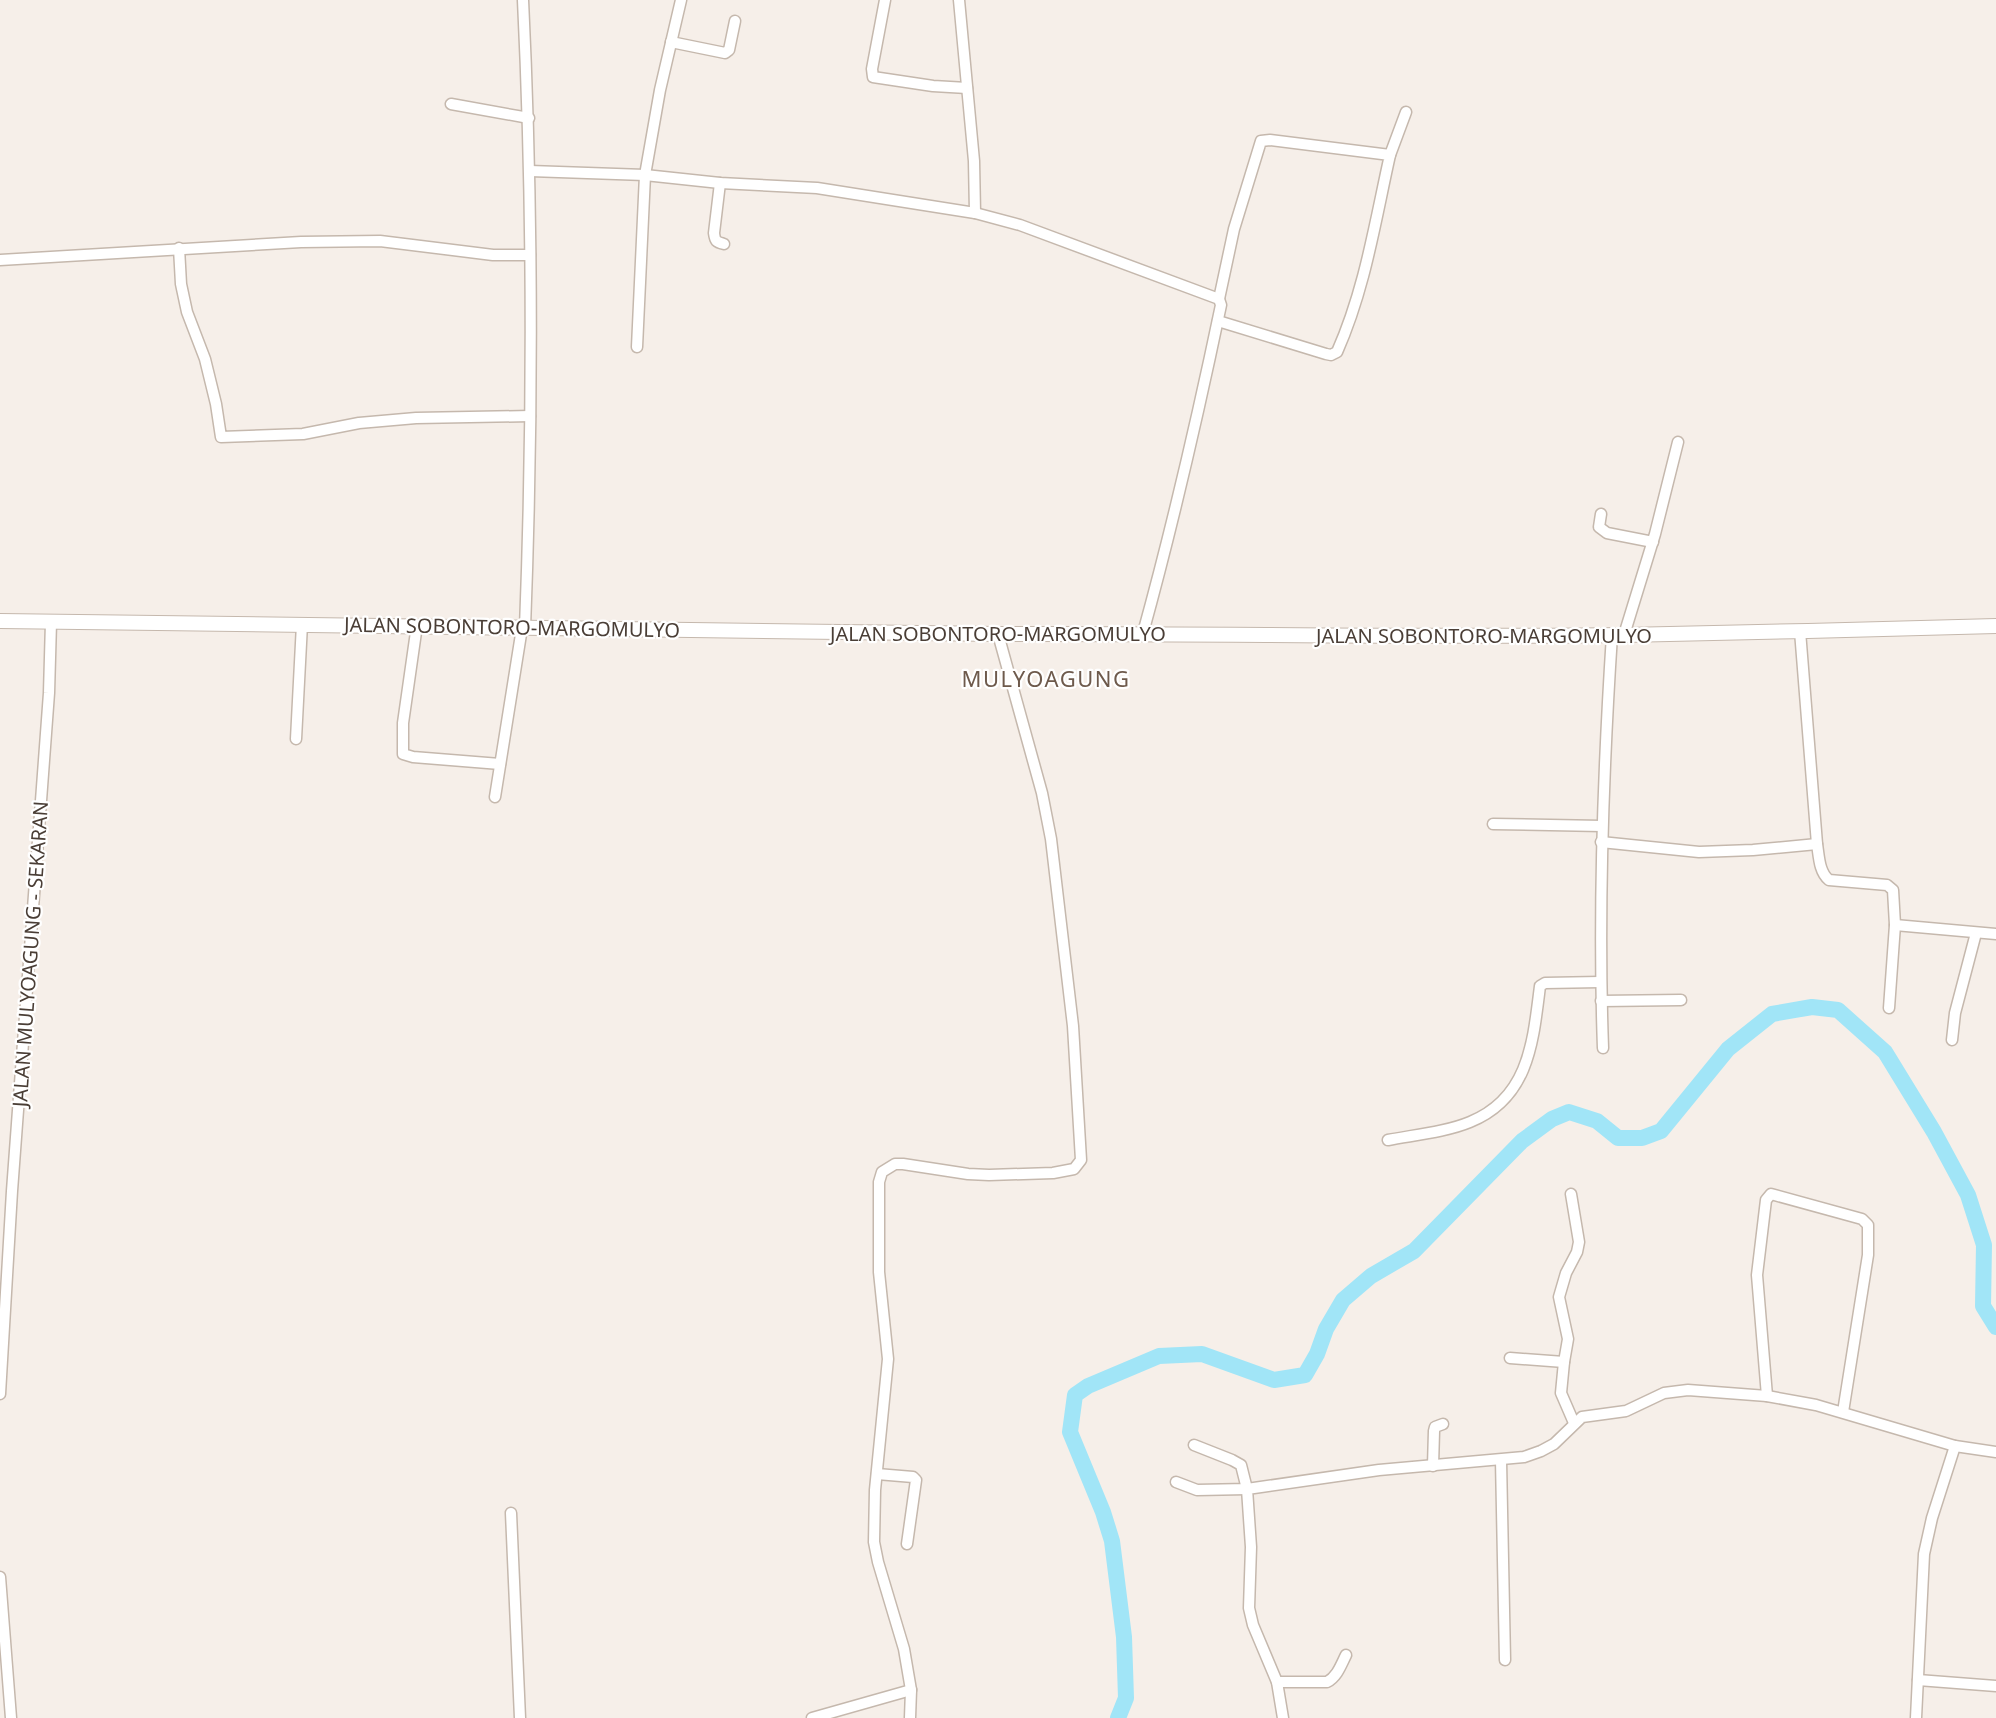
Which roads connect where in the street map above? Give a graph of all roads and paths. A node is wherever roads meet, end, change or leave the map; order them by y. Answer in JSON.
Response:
{"nodes":[{"id":1,"x":523,"y":0,"type":"edge"},
{"id":2,"x":681,"y":0,"type":"edge"},
{"id":3,"x":885,"y":0,"type":"edge"},
{"id":4,"x":959,"y":0,"type":"edge"},
{"id":5,"x":735,"y":21,"type":"dead end"},
{"id":6,"x":671,"y":42,"type":"junction"},
{"id":7,"x":967,"y":88,"type":"junction"},
{"id":8,"x":451,"y":104,"type":"dead end"},
{"id":9,"x":1406,"y":112,"type":"dead end"},
{"id":10,"x":529,"y":118,"type":"junction"},
{"id":11,"x":1390,"y":155,"type":"junction"},
{"id":12,"x":530,"y":171,"type":"junction"},
{"id":13,"x":645,"y":176,"type":"junction"},
{"id":14,"x":720,"y":183,"type":"junction"},
{"id":15,"x":975,"y":213,"type":"junction"},
{"id":16,"x":724,"y":244,"type":"dead end"},
{"id":17,"x":179,"y":248,"type":"junction"},
{"id":18,"x":530,"y":255,"type":"junction"},
{"id":19,"x":0,"y":260,"type":"edge"},
{"id":20,"x":1219,"y":299,"type":"junction"},
{"id":21,"x":1218,"y":321,"type":"junction"},
{"id":22,"x":637,"y":347,"type":"dead end"},
{"id":23,"x":530,"y":416,"type":"junction"},
{"id":24,"x":1678,"y":442,"type":"dead end"},
{"id":25,"x":1601,"y":514,"type":"dead end"},
{"id":26,"x":1653,"y":542,"type":"junction"},
{"id":27,"x":0,"y":621,"type":"edge"},
{"id":28,"x":51,"y":622,"type":"junction"},
{"id":29,"x":302,"y":624,"type":"junction"},
{"id":30,"x":417,"y":625,"type":"junction"},
{"id":31,"x":1996,"y":626,"type":"edge"},
{"id":32,"x":524,"y":628,"type":"junction"},
{"id":33,"x":1800,"y":631,"type":"junction"},
{"id":34,"x":1143,"y":633,"type":"junction"},
{"id":35,"x":998,"y":634,"type":"junction"},
{"id":36,"x":1618,"y":635,"type":"junction"},
{"id":37,"x":296,"y":739,"type":"dead end"},
{"id":38,"x":500,"y":764,"type":"junction"},
{"id":39,"x":495,"y":797,"type":"dead end"},
{"id":40,"x":1493,"y":824,"type":"dead end"},
{"id":41,"x":1602,"y":826,"type":"junction"},
{"id":42,"x":1601,"y":842,"type":"junction"},
{"id":43,"x":1817,"y":844,"type":"junction"},
{"id":44,"x":1896,"y":925,"type":"junction"},
{"id":45,"x":1976,"y":933,"type":"junction"},
{"id":46,"x":1996,"y":934,"type":"edge"},
{"id":47,"x":1600,"y":982,"type":"junction"},
{"id":48,"x":1681,"y":1000,"type":"dead end"},
{"id":49,"x":1601,"y":1001,"type":"junction"},
{"id":50,"x":1889,"y":1008,"type":"dead end"},
{"id":51,"x":1952,"y":1040,"type":"dead end"},
{"id":52,"x":1603,"y":1048,"type":"dead end"},
{"id":53,"x":1388,"y":1140,"type":"dead end"},
{"id":54,"x":1572,"y":1194,"type":"dead end"},
{"id":55,"x":1510,"y":1358,"type":"dead end"},
{"id":56,"x":1564,"y":1362,"type":"junction"},
{"id":57,"x":0,"y":1394,"type":"edge"},
{"id":58,"x":1767,"y":1396,"type":"junction"},
{"id":59,"x":1843,"y":1412,"type":"junction"},
{"id":60,"x":1574,"y":1423,"type":"junction"},
{"id":61,"x":1443,"y":1424,"type":"dead end"},
{"id":62,"x":1194,"y":1445,"type":"dead end"},
{"id":63,"x":1955,"y":1446,"type":"junction"},
{"id":64,"x":1996,"y":1452,"type":"edge"},
{"id":65,"x":1501,"y":1460,"type":"junction"},
{"id":66,"x":1433,"y":1466,"type":"junction"},
{"id":67,"x":876,"y":1474,"type":"junction"},
{"id":68,"x":1176,"y":1482,"type":"dead end"},
{"id":69,"x":1247,"y":1489,"type":"junction"},
{"id":70,"x":511,"y":1513,"type":"dead end"},
{"id":71,"x":906,"y":1544,"type":"dead end"},
{"id":72,"x":0,"y":1577,"type":"edge"},
{"id":73,"x":1346,"y":1655,"type":"dead end"},
{"id":74,"x":1506,"y":1660,"type":"dead end"},
{"id":75,"x":1918,"y":1680,"type":"junction"},
{"id":76,"x":1277,"y":1682,"type":"junction"},
{"id":77,"x":1996,"y":1686,"type":"edge"},
{"id":78,"x":911,"y":1690,"type":"junction"},
{"id":79,"x":11,"y":1718,"type":"edge"},
{"id":80,"x":520,"y":1718,"type":"edge"},
{"id":81,"x":812,"y":1718,"type":"edge"},
{"id":82,"x":910,"y":1718,"type":"edge"},
{"id":83,"x":1283,"y":1718,"type":"edge"},
{"id":84,"x":1916,"y":1718,"type":"edge"}],
"edges":[{"from":1,"to":10,"type":"street"},
{"from":2,"to":6,"type":"street"},
{"from":3,"to":7,"type":"street"},
{"from":4,"to":7,"type":"street"},
{"from":5,"to":6,"type":"street"},
{"from":6,"to":13,"type":"street"},
{"from":7,"to":15,"type":"street"},
{"from":8,"to":10,"type":"street"},
{"from":9,"to":11,"type":"street"},
{"from":10,"to":12,"type":"street"},
{"from":11,"to":20,"type":"street"},
{"from":11,"to":21,"type":"street"},
{"from":12,"to":13,"type":"street"},
{"from":12,"to":18,"type":"street"},
{"from":13,"to":14,"type":"street"},
{"from":13,"to":22,"type":"street"},
{"from":14,"to":15,"type":"street"},
{"from":14,"to":16,"type":"street"},
{"from":15,"to":20,"type":"street"},
{"from":17,"to":18,"type":"street"},
{"from":17,"to":19,"type":"street"},
{"from":17,"to":23,"type":"street"},
{"from":18,"to":23,"type":"street"},
{"from":20,"to":21,"type":"street"},
{"from":21,"to":34,"type":"street"},
{"from":23,"to":32,"type":"street"},
{"from":24,"to":26,"type":"street"},
{"from":25,"to":26,"type":"street"},
{"from":26,"to":36,"type":"street"},
{"from":27,"to":28,"type":"street","name":"JALAN SOBONTORO-MARGOMULYO"},
{"from":28,"to":29,"type":"street","name":"JALAN SOBONTORO-MARGOMULYO"},
{"from":28,"to":57,"type":"street","name":"JALAN MULYOAGUNG - SEKARAN"},
{"from":29,"to":30,"type":"street","name":"JALAN SOBONTORO-MARGOMULYO"},
{"from":29,"to":37,"type":"street"},
{"from":30,"to":32,"type":"street","name":"JALAN SOBONTORO-MARGOMULYO"},
{"from":30,"to":38,"type":"street"},
{"from":31,"to":33,"type":"street","name":"JALAN SOBONTORO-MARGOMULYO"},
{"from":32,"to":35,"type":"street","name":"JALAN SOBONTORO-MARGOMULYO"},
{"from":32,"to":38,"type":"street"},
{"from":33,"to":36,"type":"street","name":"JALAN SOBONTORO-MARGOMULYO"},
{"from":33,"to":43,"type":"street"},
{"from":34,"to":35,"type":"street","name":"JALAN SOBONTORO-MARGOMULYO"},
{"from":34,"to":36,"type":"street","name":"JALAN SOBONTORO-MARGOMULYO"},
{"from":35,"to":67,"type":"street"},
{"from":36,"to":41,"type":"street"},
{"from":38,"to":39,"type":"street"},
{"from":40,"to":41,"type":"street"},
{"from":41,"to":42,"type":"street"},
{"from":42,"to":43,"type":"street"},
{"from":42,"to":47,"type":"street"},
{"from":43,"to":44,"type":"street"},
{"from":44,"to":45,"type":"street"},
{"from":44,"to":50,"type":"street"},
{"from":45,"to":46,"type":"street"},
{"from":45,"to":51,"type":"street"},
{"from":47,"to":49,"type":"street"},
{"from":47,"to":53,"type":"street"},
{"from":48,"to":49,"type":"street"},
{"from":49,"to":52,"type":"street"},
{"from":54,"to":56,"type":"street"},
{"from":55,"to":56,"type":"street"},
{"from":56,"to":60,"type":"street"},
{"from":58,"to":59,"type":"street"},
{"from":58,"to":59,"type":"street"},
{"from":58,"to":60,"type":"street"},
{"from":59,"to":63,"type":"street"},
{"from":60,"to":65,"type":"street"},
{"from":61,"to":66,"type":"street"},
{"from":62,"to":69,"type":"street"},
{"from":63,"to":64,"type":"street"},
{"from":63,"to":75,"type":"street"},
{"from":65,"to":66,"type":"street"},
{"from":65,"to":74,"type":"street"},
{"from":66,"to":69,"type":"street"},
{"from":67,"to":71,"type":"street"},
{"from":67,"to":78,"type":"street"},
{"from":68,"to":69,"type":"street"},
{"from":69,"to":76,"type":"street"},
{"from":70,"to":80,"type":"street"},
{"from":72,"to":79,"type":"street"},
{"from":73,"to":76,"type":"street"},
{"from":75,"to":77,"type":"street"},
{"from":75,"to":84,"type":"street"},
{"from":76,"to":83,"type":"street"},
{"from":78,"to":81,"type":"street"},
{"from":78,"to":82,"type":"street"}]}
